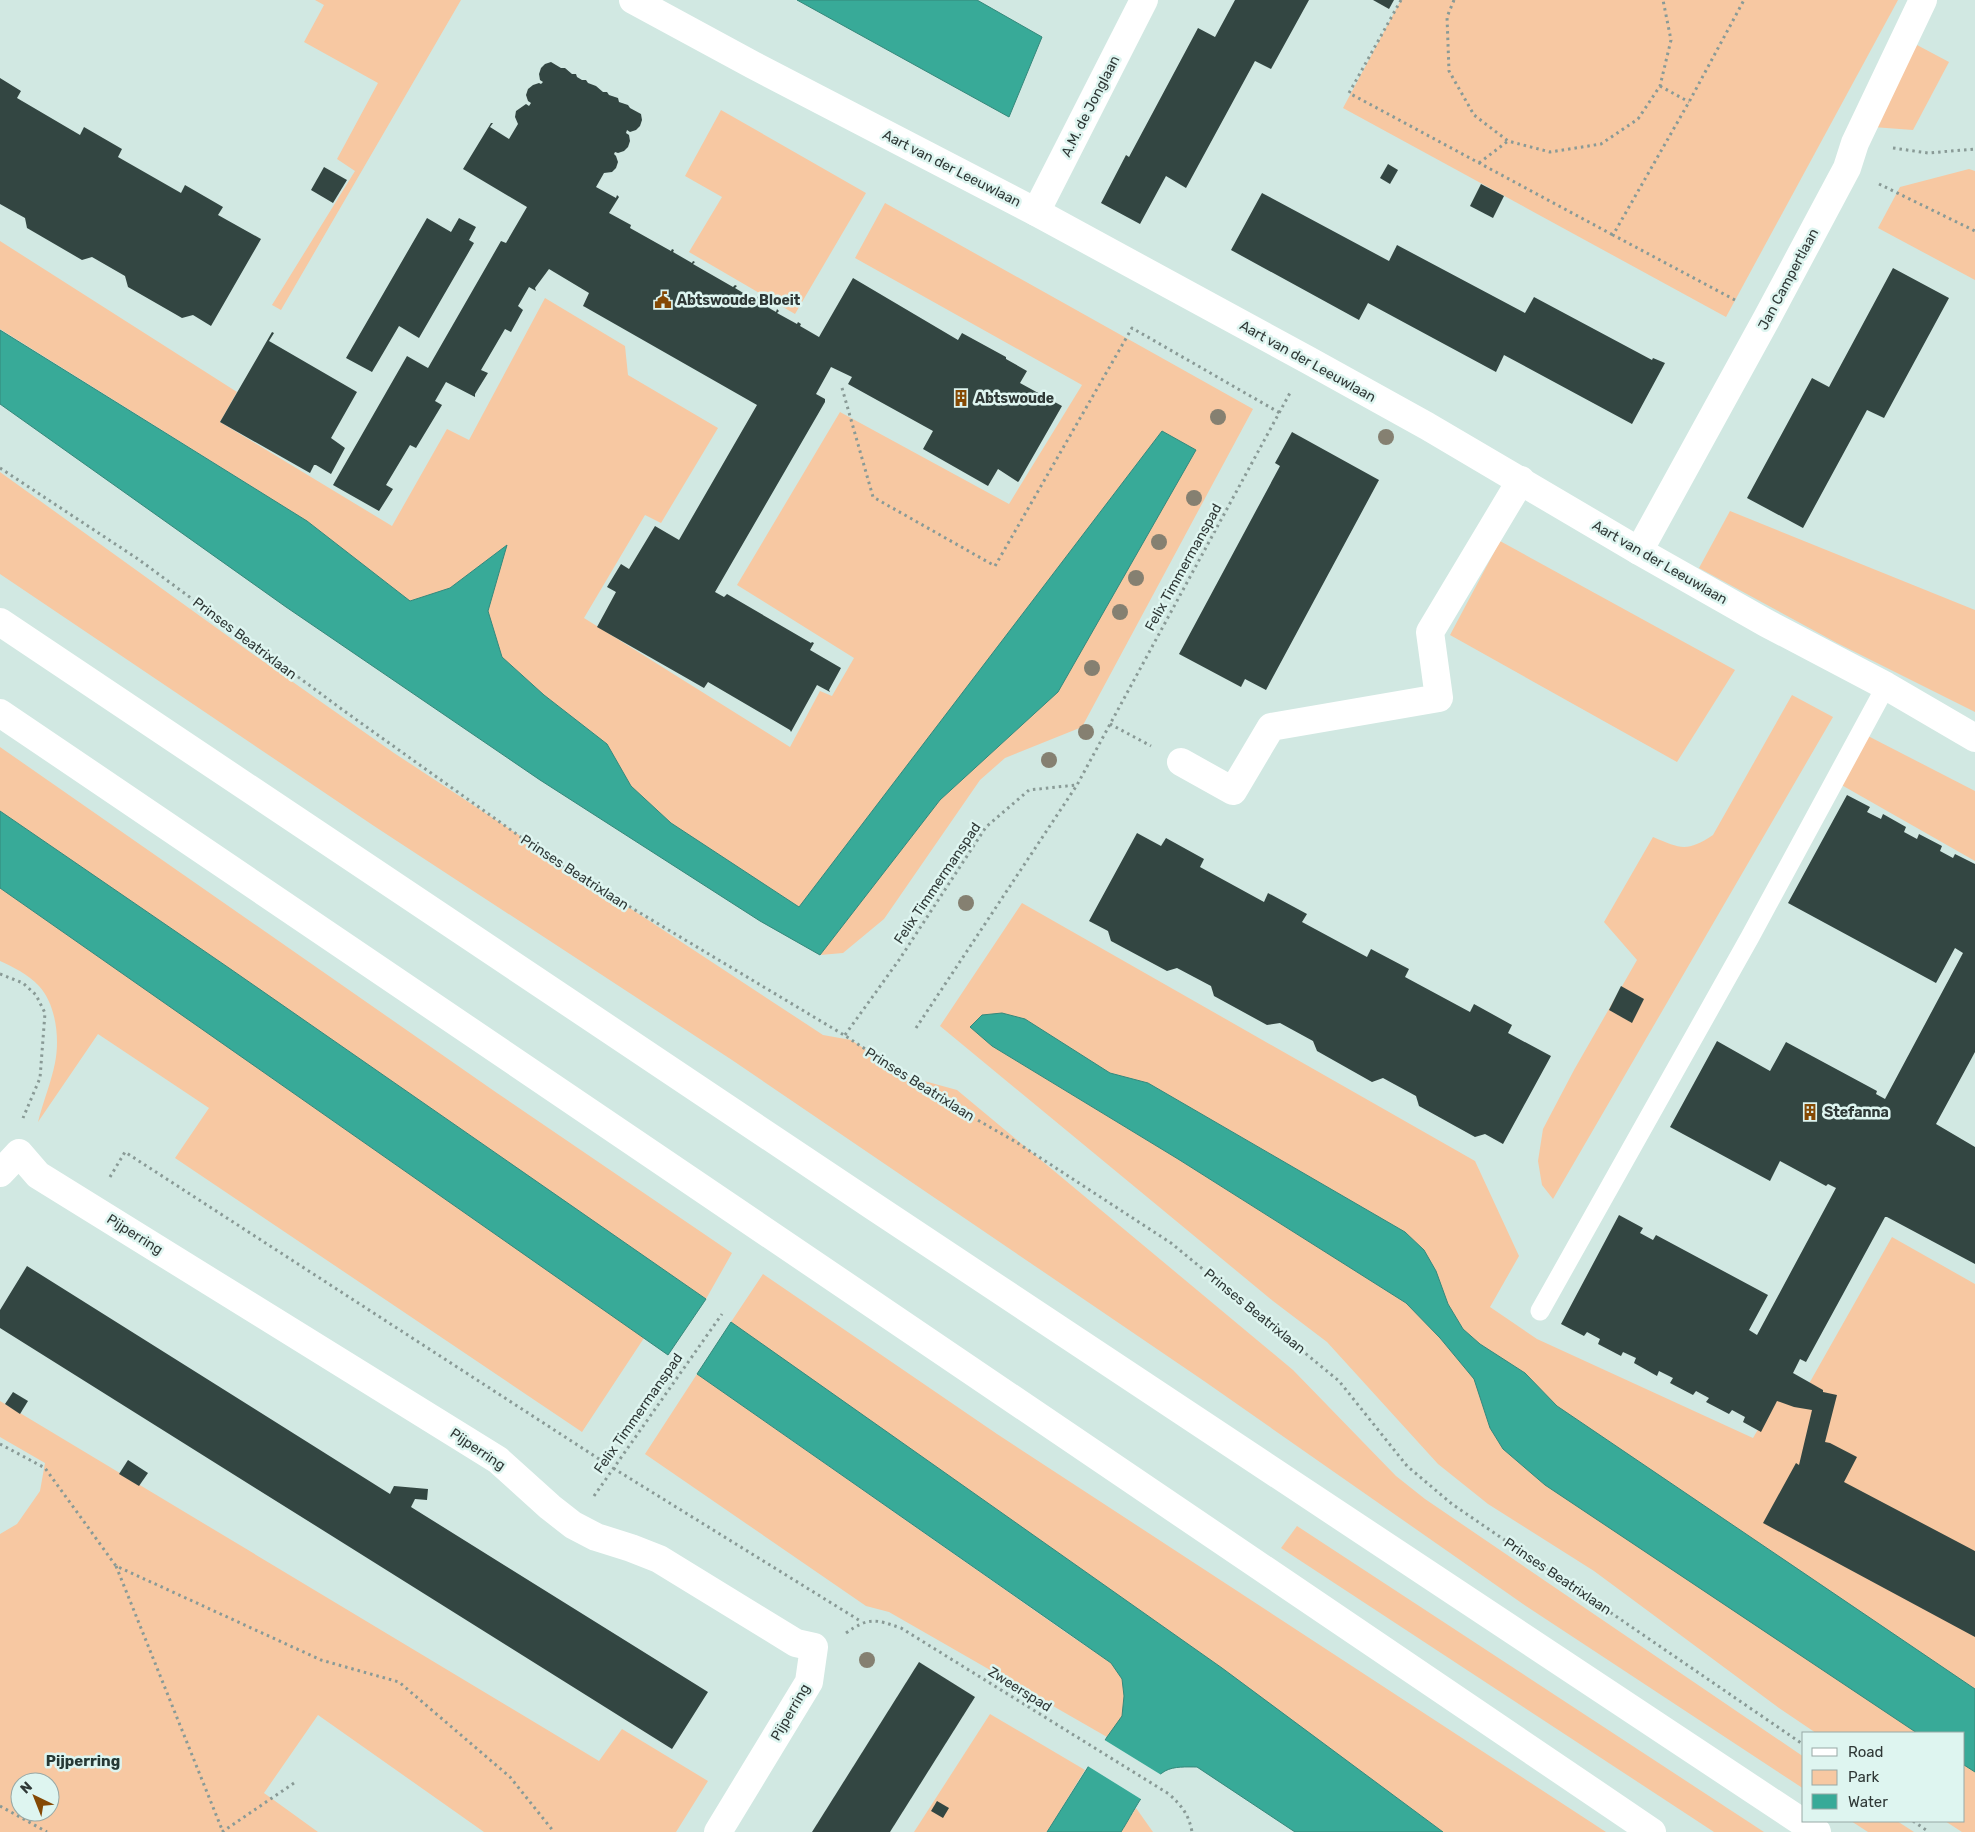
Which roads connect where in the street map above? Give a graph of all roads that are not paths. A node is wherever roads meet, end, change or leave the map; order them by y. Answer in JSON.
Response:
{"nodes":[{"id":1,"x":633,"y":0,"type":"edge"},
{"id":2,"x":1144,"y":0,"type":"edge"},
{"id":3,"x":1923,"y":0,"type":"edge"},
{"id":4,"x":1036,"y":212,"type":"junction"},
{"id":5,"x":1521,"y":480,"type":"junction"},
{"id":6,"x":1638,"y":551,"type":"junction"},
{"id":7,"x":0,"y":622,"type":"edge"},
{"id":8,"x":1886,"y":686,"type":"junction"},
{"id":9,"x":0,"y":713,"type":"edge"},
{"id":10,"x":1975,"y":738,"type":"edge"},
{"id":11,"x":1181,"y":762,"type":"road end"},
{"id":12,"x":0,"y":1173,"type":"edge"},
{"id":13,"x":1540,"y":1311,"type":"dead end"},
{"id":14,"x":1802,"y":1821,"type":"edge"},
{"id":15,"x":1803,"y":1822,"type":"edge"},
{"id":16,"x":718,"y":1832,"type":"edge"},
{"id":17,"x":1652,"y":1832,"type":"edge"},
{"id":18,"x":1818,"y":1832,"type":"edge"}],
"edges":[{"from":1,"to":4,"type":"street","name":"Aart van der Leeuwlaan"},
{"from":2,"to":4,"type":"street","name":"A.M. de Jonglaan"},
{"from":3,"to":6,"type":"street","name":"Jan Campertlaan"},
{"from":4,"to":5,"type":"street","name":"Aart van der Leeuwlaan"},
{"from":5,"to":6,"type":"street","name":"Aart van der Leeuwlaan"},
{"from":5,"to":11,"type":"street"},
{"from":6,"to":8,"type":"street","name":"Aart van der Leeuwlaan"},
{"from":7,"to":14,"type":"street"},
{"from":8,"to":10,"type":"street","name":"Aart van der Leeuwlaan"},
{"from":8,"to":13,"type":"lane"},
{"from":9,"to":17,"type":"street"},
{"from":12,"to":16,"type":"street","name":"Pijperring"},
{"from":15,"to":18,"type":"street"}]}
